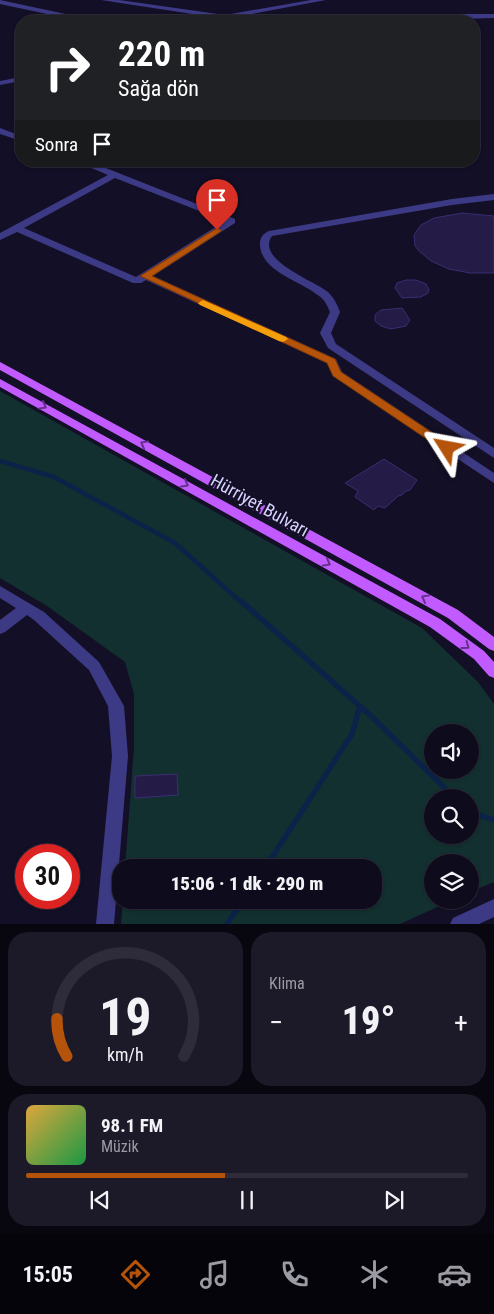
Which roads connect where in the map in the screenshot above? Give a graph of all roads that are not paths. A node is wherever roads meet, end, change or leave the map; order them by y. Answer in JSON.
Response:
{"nodes":[{"id":1,"x":104,"y":0,"type":"edge"},
{"id":2,"x":323,"y":0,"type":"edge"},
{"id":3,"x":0,"y":2,"type":"edge"},
{"id":4,"x":61,"y":15,"type":"edge"},
{"id":5,"x":211,"y":15,"type":"edge"},
{"id":6,"x":237,"y":15,"type":"edge"},
{"id":7,"x":480,"y":16,"type":"edge"},
{"id":8,"x":494,"y":16,"type":"edge"},
{"id":9,"x":15,"y":80,"type":"edge"},
{"id":10,"x":0,"y":83,"type":"edge"},
{"id":11,"x":0,"y":131,"type":"edge"},
{"id":12,"x":15,"y":137,"type":"edge"},
{"id":13,"x":94,"y":167,"type":"edge"},
{"id":14,"x":115,"y":175,"type":"junction"},
{"id":15,"x":494,"y":197,"type":"edge"},
{"id":16,"x":16,"y":228,"type":"junction"},
{"id":17,"x":0,"y":237,"type":"edge"},
{"id":18,"x":145,"y":276,"type":"junction"},
{"id":19,"x":0,"y":365,"type":"edge"},
{"id":20,"x":0,"y":382,"type":"edge"},
{"id":21,"x":494,"y":454,"type":"edge"},
{"id":22,"x":494,"y":479,"type":"edge"},
{"id":23,"x":0,"y":591,"type":"edge"},
{"id":24,"x":26,"y":608,"type":"junction"},
{"id":25,"x":0,"y":628,"type":"edge"},
{"id":26,"x":494,"y":645,"type":"edge"},
{"id":27,"x":494,"y":672,"type":"edge"},
{"id":28,"x":494,"y":908,"type":"edge"},
{"id":29,"x":105,"y":924,"type":"edge"},
{"id":30,"x":459,"y":924,"type":"edge"}],
"edges":[{"from":1,"to":5,"type":"street"},
{"from":2,"to":6,"type":"street"},
{"from":3,"to":4,"type":"street"},
{"from":7,"to":8,"type":"street"},
{"from":9,"to":10,"type":"street"},
{"from":11,"to":12,"type":"street"},
{"from":13,"to":14,"type":"street"},
{"from":14,"to":16,"type":"street"},
{"from":14,"to":18,"type":"street"},
{"from":15,"to":21,"type":"street"},
{"from":16,"to":17,"type":"street"},
{"from":16,"to":18,"type":"street"},
{"from":18,"to":22,"type":"street"},
{"from":26,"to":19,"type":"main road","name":"Hürriyet Bulvarı","one_way":true},
{"from":20,"to":27,"type":"main road","name":"Hürriyet Bulvarı","one_way":true},
{"from":23,"to":24,"type":"street"},
{"from":24,"to":25,"type":"street"},
{"from":24,"to":29,"type":"street"},
{"from":28,"to":30,"type":"street"}]}
